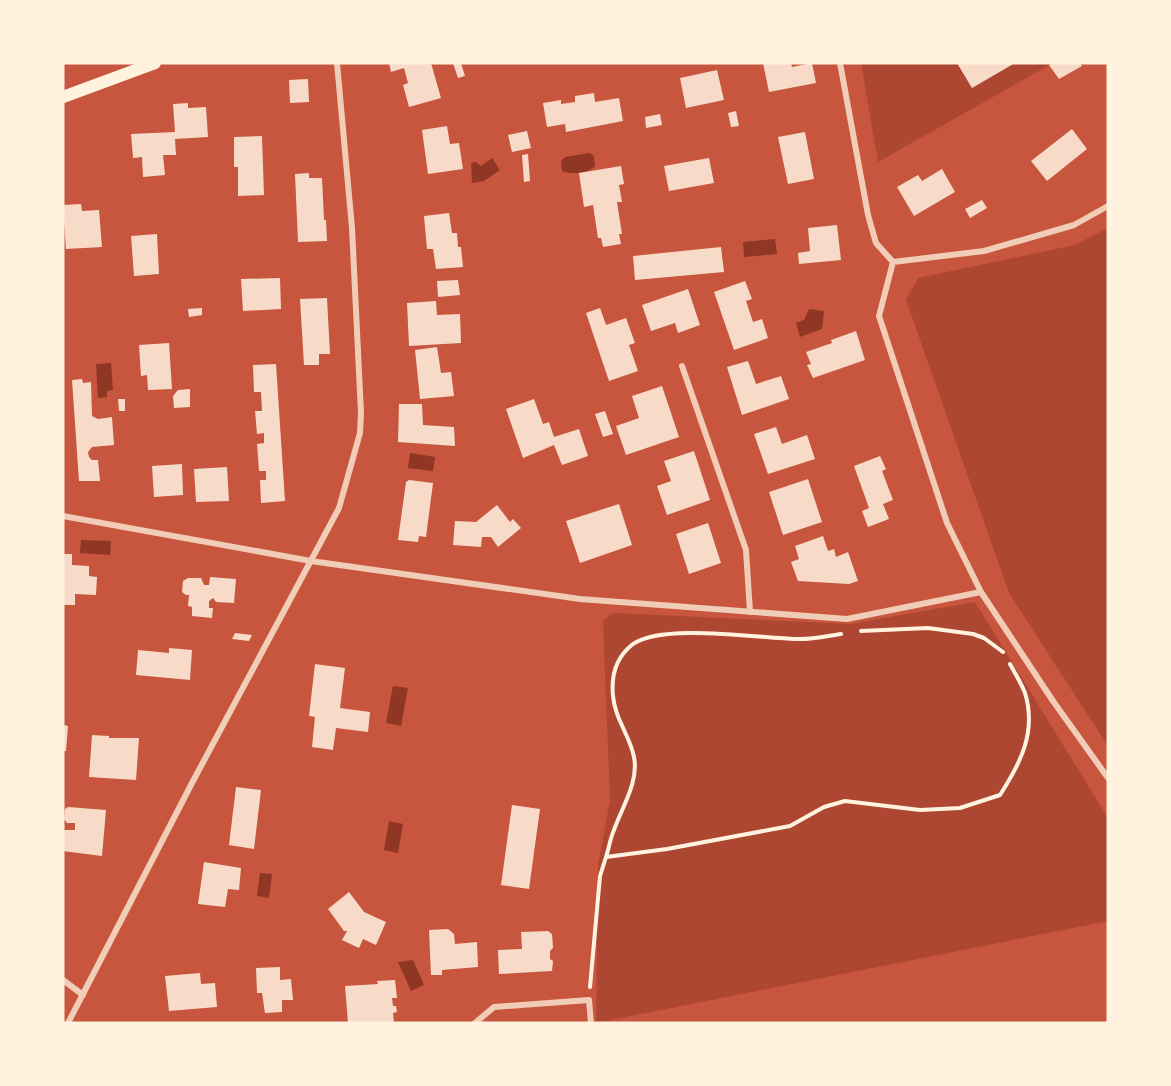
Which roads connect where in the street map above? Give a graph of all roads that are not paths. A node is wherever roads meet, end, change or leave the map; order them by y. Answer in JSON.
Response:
{"nodes":[{"id":1,"x":154,"y":63,"type":"edge"},
{"id":2,"x":337,"y":63,"type":"edge"},
{"id":3,"x":840,"y":63,"type":"edge"},
{"id":4,"x":63,"y":97,"type":"edge"},
{"id":5,"x":1108,"y":206,"type":"edge"},
{"id":6,"x":893,"y":262,"type":"junction"},
{"id":7,"x":682,"y":366,"type":"dead end"},
{"id":8,"x":63,"y":516,"type":"edge"},
{"id":9,"x":311,"y":561,"type":"junction"},
{"id":10,"x":981,"y":592,"type":"junction"},
{"id":11,"x":750,"y":612,"type":"junction"},
{"id":12,"x":1108,"y":778,"type":"edge"},
{"id":13,"x":63,"y":980,"type":"edge"},
{"id":14,"x":83,"y":995,"type":"junction"},
{"id":15,"x":68,"y":1023,"type":"edge"},
{"id":16,"x":476,"y":1023,"type":"edge"},
{"id":17,"x":591,"y":1023,"type":"edge"}],
"edges":[{"from":1,"to":4,"type":"main road"},
{"from":2,"to":9,"type":"street"},
{"from":3,"to":6,"type":"street"},
{"from":5,"to":6,"type":"street"},
{"from":6,"to":10,"type":"street"},
{"from":7,"to":11,"type":"street"},
{"from":8,"to":9,"type":"street"},
{"from":9,"to":11,"type":"street"},
{"from":9,"to":14,"type":"street"},
{"from":10,"to":11,"type":"street"},
{"from":10,"to":12,"type":"street"},
{"from":13,"to":14,"type":"street"},
{"from":14,"to":15,"type":"street"},
{"from":16,"to":17,"type":"street"}]}
